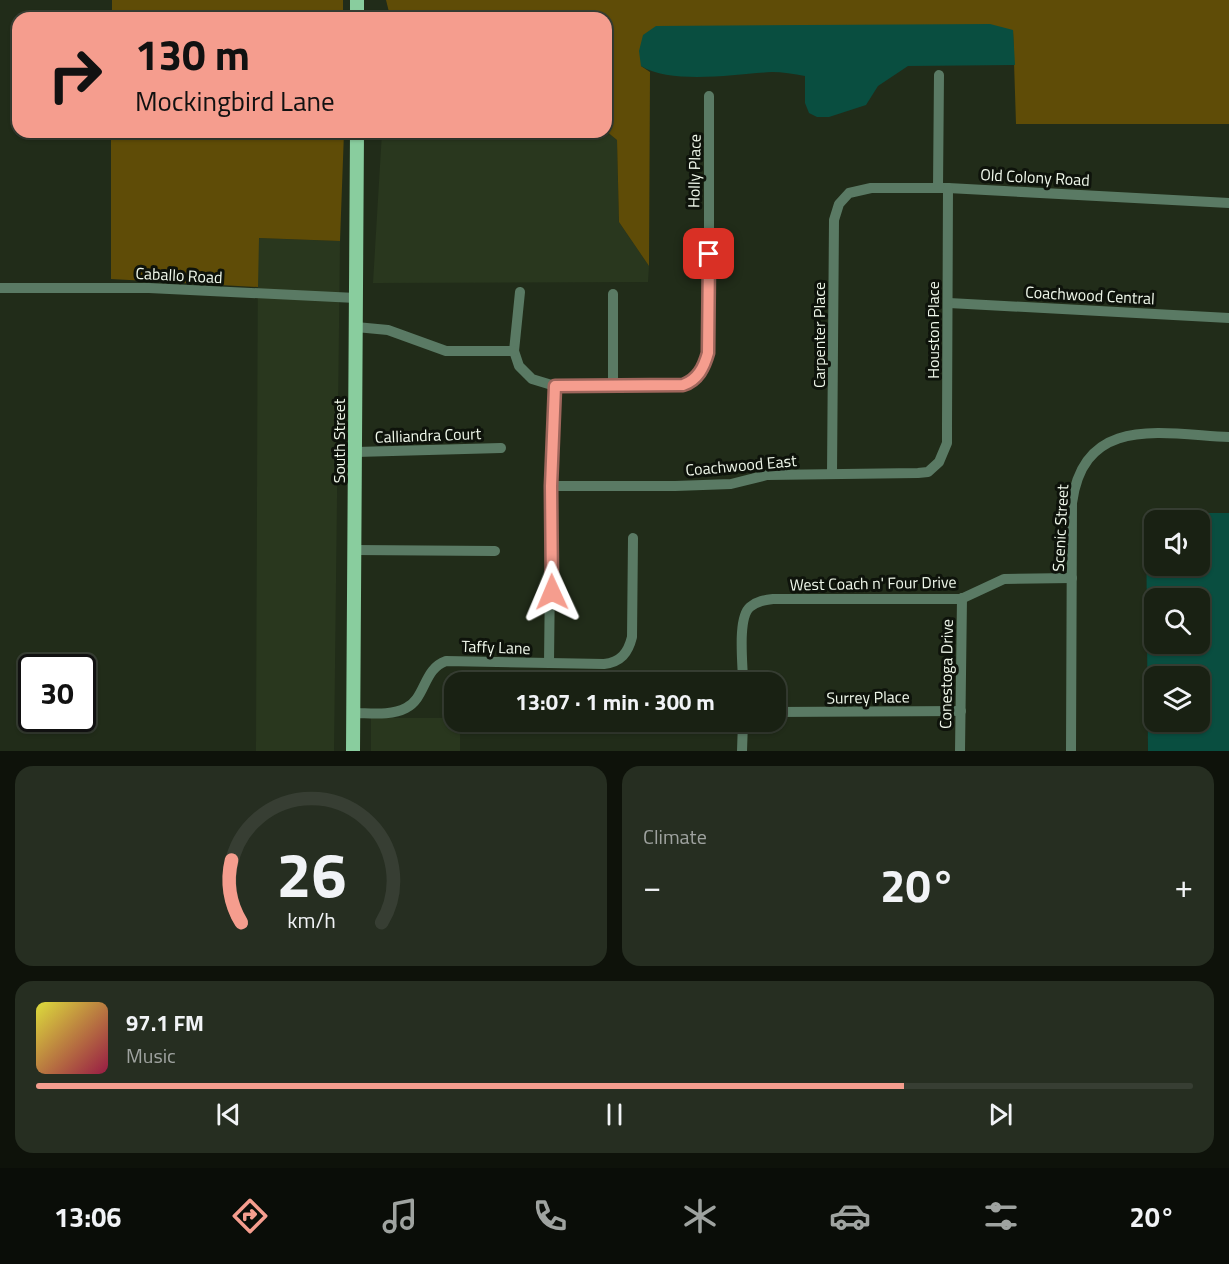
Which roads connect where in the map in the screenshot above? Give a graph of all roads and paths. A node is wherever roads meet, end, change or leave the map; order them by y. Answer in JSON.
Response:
{"nodes":[{"id":1,"x":939,"y":75,"type":"dead end"},
{"id":2,"x":710,"y":96,"type":"dead end"},
{"id":3,"x":357,"y":138,"type":"edge"},
{"id":4,"x":943,"y":188,"type":"junction"},
{"id":5,"x":843,"y":199,"type":"joint"},
{"id":6,"x":1229,"y":203,"type":"edge"},
{"id":7,"x":0,"y":288,"type":"edge"},
{"id":8,"x":520,"y":292,"type":"dead end"},
{"id":9,"x":613,"y":294,"type":"dead end"},
{"id":10,"x":356,"y":298,"type":"junction"},
{"id":11,"x":949,"y":303,"type":"junction"},
{"id":12,"x":1229,"y":318,"type":"edge"},
{"id":13,"x":356,"y":327,"type":"junction"},
{"id":14,"x":514,"y":351,"type":"junction"},
{"id":15,"x":613,"y":384,"type":"junction"},
{"id":16,"x":555,"y":386,"type":"junction"},
{"id":17,"x":1229,"y":437,"type":"edge"},
{"id":18,"x":501,"y":448,"type":"dead end"},
{"id":19,"x":356,"y":452,"type":"junction"},
{"id":20,"x":934,"y":468,"type":"joint"},
{"id":21,"x":832,"y":474,"type":"junction"},
{"id":22,"x":551,"y":486,"type":"junction"},
{"id":23,"x":633,"y":538,"type":"dead end"},
{"id":24,"x":355,"y":550,"type":"junction"},
{"id":25,"x":495,"y":550,"type":"dead end"},
{"id":26,"x":1072,"y":578,"type":"junction"},
{"id":27,"x":962,"y":598,"type":"junction"},
{"id":28,"x":549,"y":663,"type":"junction"},
{"id":29,"x":743,"y":672,"type":"edge"},
{"id":30,"x":961,"y":711,"type":"junction"},
{"id":31,"x":786,"y":712,"type":"edge"},
{"id":32,"x":354,"y":713,"type":"junction"},
{"id":33,"x":743,"y":732,"type":"edge"},
{"id":34,"x":354,"y":751,"type":"edge"},
{"id":35,"x":742,"y":751,"type":"edge"},
{"id":36,"x":960,"y":751,"type":"edge"},
{"id":37,"x":1071,"y":751,"type":"edge"}],
"edges":[{"from":1,"to":4,"type":"street","name":"Houston Place"},
{"from":2,"to":15,"type":"street","name":"Holly Place"},
{"from":3,"to":10,"type":"main road","name":"South Street"},
{"from":4,"to":5,"type":"street","name":"Old Colony Road"},
{"from":4,"to":6,"type":"street","name":"Old Colony Road"},
{"from":4,"to":11,"type":"street","name":"Houston Place"},
{"from":5,"to":21,"type":"street","name":"Carpenter Place"},
{"from":7,"to":10,"type":"street","name":"Caballo Road"},
{"from":8,"to":14,"type":"street"},
{"from":9,"to":15,"type":"street"},
{"from":10,"to":13,"type":"main road","name":"South Street"},
{"from":11,"to":12,"type":"street","name":"Coachwood Central"},
{"from":11,"to":20,"type":"street","name":"Houston Place"},
{"from":13,"to":14,"type":"street"},
{"from":13,"to":19,"type":"main road","name":"South Street"},
{"from":14,"to":16,"type":"street"},
{"from":15,"to":16,"type":"street"},
{"from":16,"to":22,"type":"street"},
{"from":17,"to":26,"type":"street","name":"Scenic Street"},
{"from":18,"to":19,"type":"street","name":"Calliandra Court"},
{"from":19,"to":24,"type":"main road","name":"South Street"},
{"from":20,"to":21,"type":"street","name":"Coachwood East"},
{"from":21,"to":22,"type":"street","name":"Coachwood East"},
{"from":22,"to":28,"type":"street"},
{"from":23,"to":28,"type":"street","name":"Taffy Lane"},
{"from":24,"to":25,"type":"street"},
{"from":24,"to":32,"type":"main road","name":"South Street"},
{"from":26,"to":27,"type":"street","name":"West Coach n' Four Drive"},
{"from":26,"to":37,"type":"street","name":"Scenic Street"},
{"from":27,"to":29,"type":"street","name":"West Coach n' Four Drive"},
{"from":27,"to":30,"type":"street","name":"Conestoga Drive"},
{"from":28,"to":32,"type":"street","name":"Taffy Lane"},
{"from":30,"to":31,"type":"street","name":"Surrey Place"},
{"from":30,"to":36,"type":"street","name":"Conestoga Drive"},
{"from":32,"to":34,"type":"main road","name":"South Street"},
{"from":33,"to":35,"type":"street"}]}
